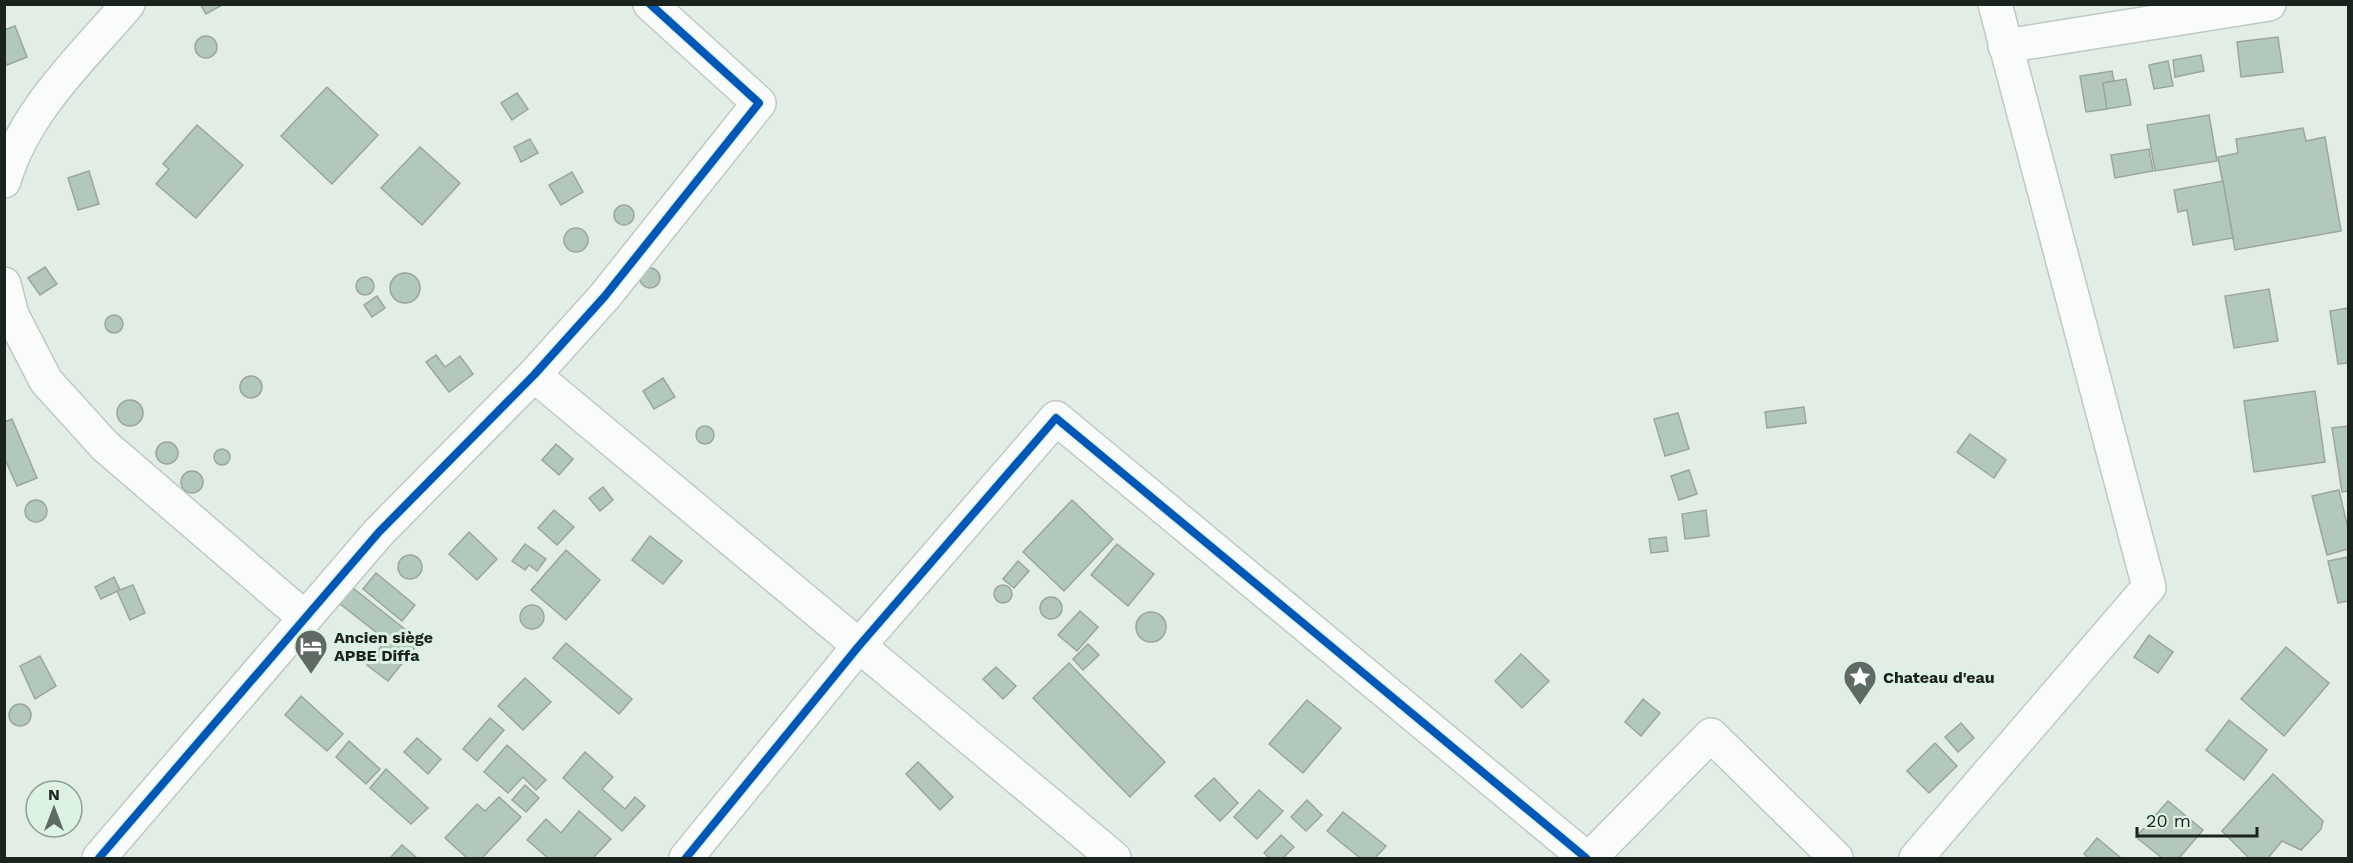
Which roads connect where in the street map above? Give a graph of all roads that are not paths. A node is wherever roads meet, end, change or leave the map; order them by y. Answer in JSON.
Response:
{"nodes":[{"id":1,"x":128,"y":4,"type":"edge"},
{"id":2,"x":650,"y":4,"type":"edge"},
{"id":3,"x":1995,"y":4,"type":"edge"},
{"id":4,"x":2269,"y":4,"type":"edge"},
{"id":5,"x":2005,"y":46,"type":"junction"},
{"id":6,"x":4,"y":181,"type":"edge"},
{"id":7,"x":4,"y":284,"type":"edge"},
{"id":8,"x":534,"y":375,"type":"junction"},
{"id":9,"x":305,"y":618,"type":"junction"},
{"id":10,"x":858,"y":647,"type":"junction"},
{"id":11,"x":99,"y":858,"type":"edge"},
{"id":12,"x":686,"y":858,"type":"edge"},
{"id":13,"x":1114,"y":858,"type":"edge"},
{"id":14,"x":1588,"y":858,"type":"edge"},
{"id":15,"x":1836,"y":858,"type":"edge"},
{"id":16,"x":1916,"y":858,"type":"edge"}],
"edges":[{"from":1,"to":6,"type":"street"},
{"from":2,"to":8,"type":"street"},
{"from":3,"to":5,"type":"street"},
{"from":4,"to":5,"type":"street"},
{"from":5,"to":16,"type":"street"},
{"from":7,"to":9,"type":"street"},
{"from":8,"to":9,"type":"street"},
{"from":8,"to":10,"type":"street"},
{"from":9,"to":11,"type":"street"},
{"from":10,"to":12,"type":"street"},
{"from":10,"to":13,"type":"street"},
{"from":10,"to":14,"type":"street"},
{"from":14,"to":15,"type":"street"}]}
